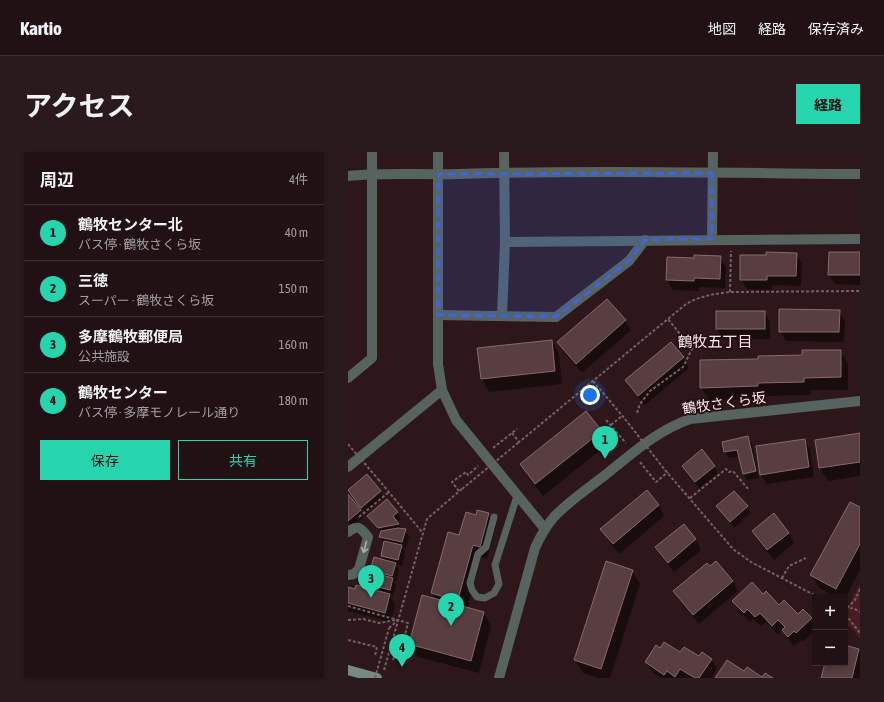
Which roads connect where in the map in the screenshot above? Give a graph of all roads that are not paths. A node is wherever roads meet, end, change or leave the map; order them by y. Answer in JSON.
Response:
{"nodes":[{"id":1,"x":372,"y":152,"type":"edge"},
{"id":2,"x":438,"y":152,"type":"edge"},
{"id":3,"x":504,"y":152,"type":"edge"},
{"id":4,"x":713,"y":152,"type":"edge"},
{"id":5,"x":504,"y":172,"type":"junction"},
{"id":6,"x":712,"y":173,"type":"junction"},
{"id":7,"x":372,"y":174,"type":"junction"},
{"id":8,"x":438,"y":174,"type":"junction"},
{"id":9,"x":860,"y":174,"type":"edge"},
{"id":10,"x":348,"y":176,"type":"edge"},
{"id":11,"x":860,"y":238,"type":"edge"},
{"id":12,"x":712,"y":239,"type":"junction"},
{"id":13,"x":645,"y":240,"type":"junction"},
{"id":14,"x":505,"y":242,"type":"junction"},
{"id":15,"x":438,"y":315,"type":"junction"},
{"id":16,"x":502,"y":316,"type":"junction"},
{"id":17,"x":348,"y":378,"type":"edge"},
{"id":18,"x":442,"y":390,"type":"junction"},
{"id":19,"x":860,"y":401,"type":"edge"},
{"id":20,"x":348,"y":467,"type":"edge"},
{"id":21,"x":517,"y":496,"type":"junction"},
{"id":22,"x":494,"y":517,"type":"dead end"},
{"id":23,"x":545,"y":529,"type":"junction"},
{"id":24,"x":348,"y":532,"type":"edge"},
{"id":25,"x":348,"y":575,"type":"edge"},
{"id":26,"x":348,"y":670,"type":"edge"},
{"id":27,"x":379,"y":676,"type":"edge"},
{"id":28,"x":498,"y":678,"type":"edge"}],
"edges":[{"from":1,"to":7,"type":"street"},
{"from":2,"to":8,"type":"street"},
{"from":3,"to":5,"type":"street"},
{"from":4,"to":6,"type":"street"},
{"from":5,"to":6,"type":"street"},
{"from":5,"to":8,"type":"street"},
{"from":5,"to":14,"type":"street"},
{"from":6,"to":9,"type":"street"},
{"from":6,"to":12,"type":"street"},
{"from":7,"to":8,"type":"street"},
{"from":7,"to":10,"type":"street"},
{"from":7,"to":17,"type":"street"},
{"from":8,"to":15,"type":"street"},
{"from":11,"to":12,"type":"street"},
{"from":12,"to":13,"type":"street"},
{"from":13,"to":14,"type":"street"},
{"from":13,"to":16,"type":"street"},
{"from":14,"to":16,"type":"street"},
{"from":15,"to":16,"type":"street"},
{"from":15,"to":18,"type":"street"},
{"from":18,"to":20,"type":"street"},
{"from":18,"to":21,"type":"street"},
{"from":19,"to":23,"type":"street","name":"鶴牧さくら坂"},
{"from":21,"to":22,"type":"lane"},
{"from":21,"to":23,"type":"street"},
{"from":23,"to":28,"type":"street","name":"鶴牧さくら坂"},
{"from":24,"to":25,"type":"street","one_way":true},
{"from":26,"to":27,"type":"main road"}]}
